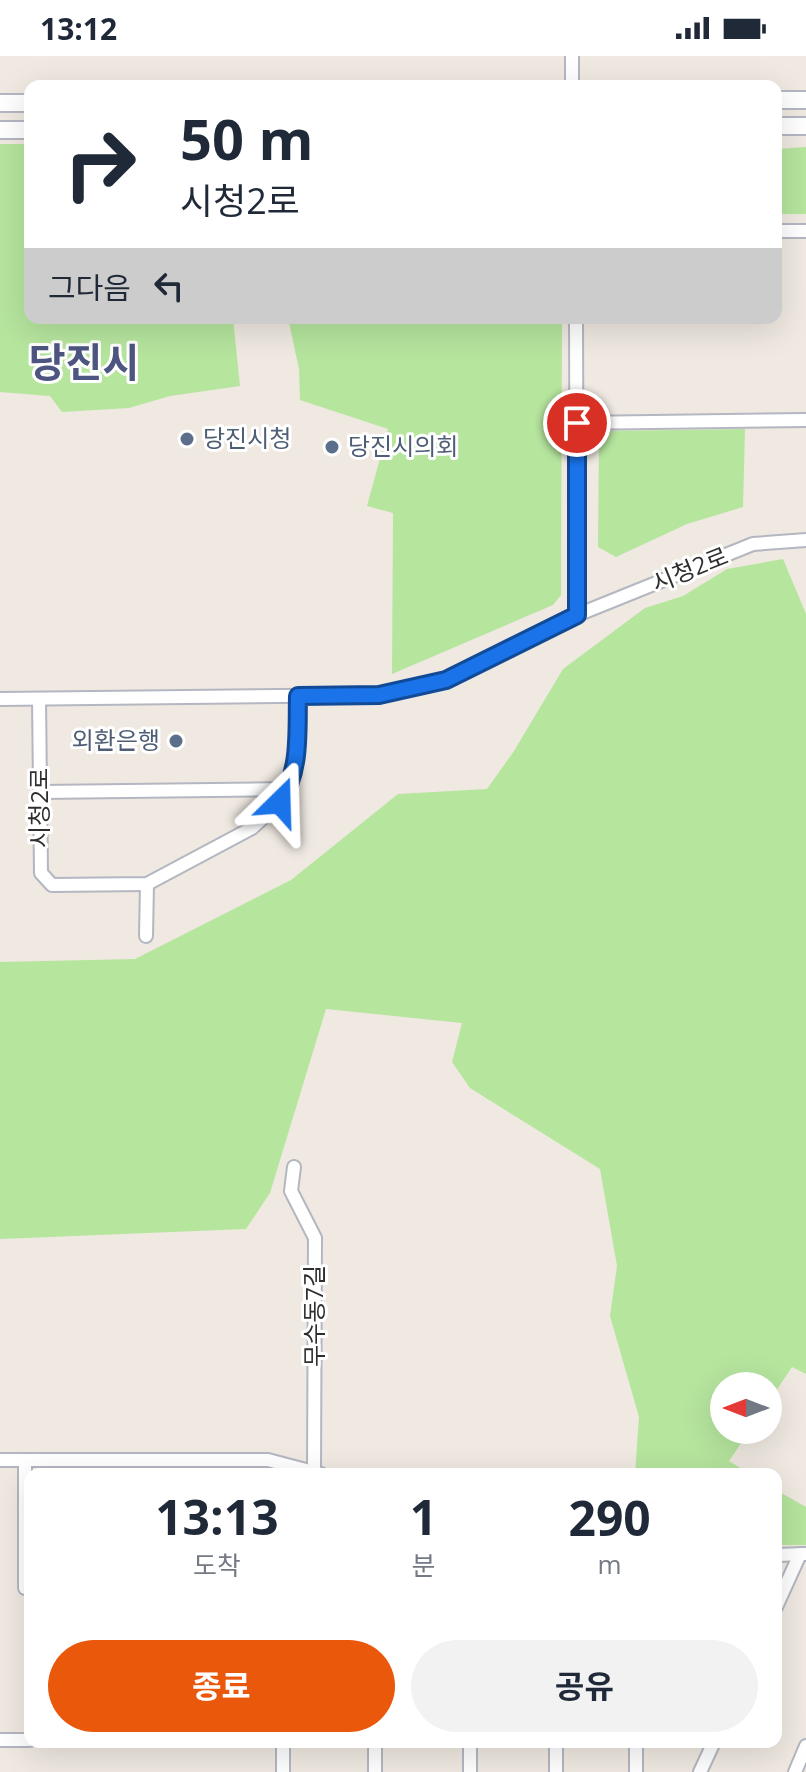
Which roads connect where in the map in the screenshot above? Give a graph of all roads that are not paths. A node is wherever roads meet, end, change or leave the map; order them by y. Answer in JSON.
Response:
{"nodes":[{"id":1,"x":572,"y":56,"type":"edge"},
{"id":2,"x":572,"y":80,"type":"edge"},
{"id":3,"x":782,"y":100,"type":"edge"},
{"id":4,"x":806,"y":100,"type":"edge"},
{"id":5,"x":0,"y":103,"type":"edge"},
{"id":6,"x":24,"y":103,"type":"edge"},
{"id":7,"x":782,"y":126,"type":"edge"},
{"id":8,"x":806,"y":126,"type":"edge"},
{"id":9,"x":0,"y":130,"type":"edge"},
{"id":10,"x":24,"y":130,"type":"edge"},
{"id":11,"x":782,"y":231,"type":"edge"},
{"id":12,"x":806,"y":231,"type":"edge"},
{"id":13,"x":576,"y":324,"type":"edge"},
{"id":14,"x":806,"y":420,"type":"edge"},
{"id":15,"x":577,"y":423,"type":"junction"},
{"id":16,"x":806,"y":540,"type":"edge"},
{"id":17,"x":577,"y":615,"type":"junction"},
{"id":18,"x":298,"y":696,"type":"junction"},
{"id":19,"x":0,"y":699,"type":"edge"},
{"id":20,"x":39,"y":699,"type":"junction"},
{"id":21,"x":257,"y":789,"type":"junction"},
{"id":22,"x":289,"y":789,"type":"junction"},
{"id":23,"x":40,"y":792,"type":"junction"},
{"id":24,"x":252,"y":828,"type":"junction"},
{"id":25,"x":147,"y":884,"type":"junction"},
{"id":26,"x":146,"y":936,"type":"dead end"},
{"id":27,"x":294,"y":1167,"type":"dead end"},
{"id":28,"x":0,"y":1460,"type":"edge"},
{"id":29,"x":25,"y":1460,"type":"junction"},
{"id":30,"x":25,"y":1468,"type":"edge"},
{"id":31,"x":279,"y":1468,"type":"edge"},
{"id":32,"x":317,"y":1468,"type":"edge"},
{"id":33,"x":803,"y":1554,"type":"edge"},
{"id":34,"x":782,"y":1555,"type":"edge"},
{"id":35,"x":782,"y":1595,"type":"edge"},
{"id":36,"x":0,"y":1740,"type":"edge"},
{"id":37,"x":24,"y":1740,"type":"edge"},
{"id":38,"x":806,"y":1746,"type":"edge"},
{"id":39,"x":283,"y":1748,"type":"edge"},
{"id":40,"x":375,"y":1748,"type":"edge"},
{"id":41,"x":470,"y":1748,"type":"edge"},
{"id":42,"x":556,"y":1748,"type":"edge"},
{"id":43,"x":636,"y":1748,"type":"edge"},
{"id":44,"x":711,"y":1748,"type":"edge"},
{"id":45,"x":283,"y":1772,"type":"edge"},
{"id":46,"x":375,"y":1772,"type":"edge"},
{"id":47,"x":470,"y":1772,"type":"edge"},
{"id":48,"x":556,"y":1772,"type":"edge"},
{"id":49,"x":636,"y":1772,"type":"edge"},
{"id":50,"x":700,"y":1772,"type":"edge"},
{"id":51,"x":795,"y":1772,"type":"edge"}],
"edges":[{"from":1,"to":2,"type":"street"},
{"from":3,"to":4,"type":"street"},
{"from":5,"to":6,"type":"street"},
{"from":7,"to":8,"type":"street"},
{"from":9,"to":10,"type":"street"},
{"from":11,"to":12,"type":"street"},
{"from":13,"to":15,"type":"street"},
{"from":14,"to":15,"type":"street"},
{"from":15,"to":17,"type":"street"},
{"from":16,"to":17,"type":"street","name":"시청2로"},
{"from":17,"to":18,"type":"street","name":"시청2로"},
{"from":18,"to":20,"type":"street","name":"시청2로"},
{"from":18,"to":22,"type":"street"},
{"from":19,"to":20,"type":"street","name":"시청2로"},
{"from":20,"to":23,"type":"street","name":"시청2로"},
{"from":21,"to":22,"type":"street"},
{"from":21,"to":23,"type":"street"},
{"from":21,"to":24,"type":"street"},
{"from":22,"to":24,"type":"street","name":"시청2로"},
{"from":23,"to":25,"type":"street","name":"시청2로"},
{"from":24,"to":25,"type":"street","name":"시청2로"},
{"from":25,"to":26,"type":"street"},
{"from":27,"to":32,"type":"street","name":"무수동7길"},
{"from":28,"to":29,"type":"street","name":"무수동7길"},
{"from":29,"to":30,"type":"street"},
{"from":29,"to":31,"type":"street","name":"무수동7길"},
{"from":33,"to":34,"type":"street"},
{"from":33,"to":35,"type":"street"},
{"from":36,"to":37,"type":"street"},
{"from":38,"to":51,"type":"street"},
{"from":39,"to":45,"type":"street"},
{"from":40,"to":46,"type":"street"},
{"from":41,"to":47,"type":"street"},
{"from":42,"to":48,"type":"street"},
{"from":43,"to":49,"type":"street"},
{"from":44,"to":50,"type":"street"}]}
